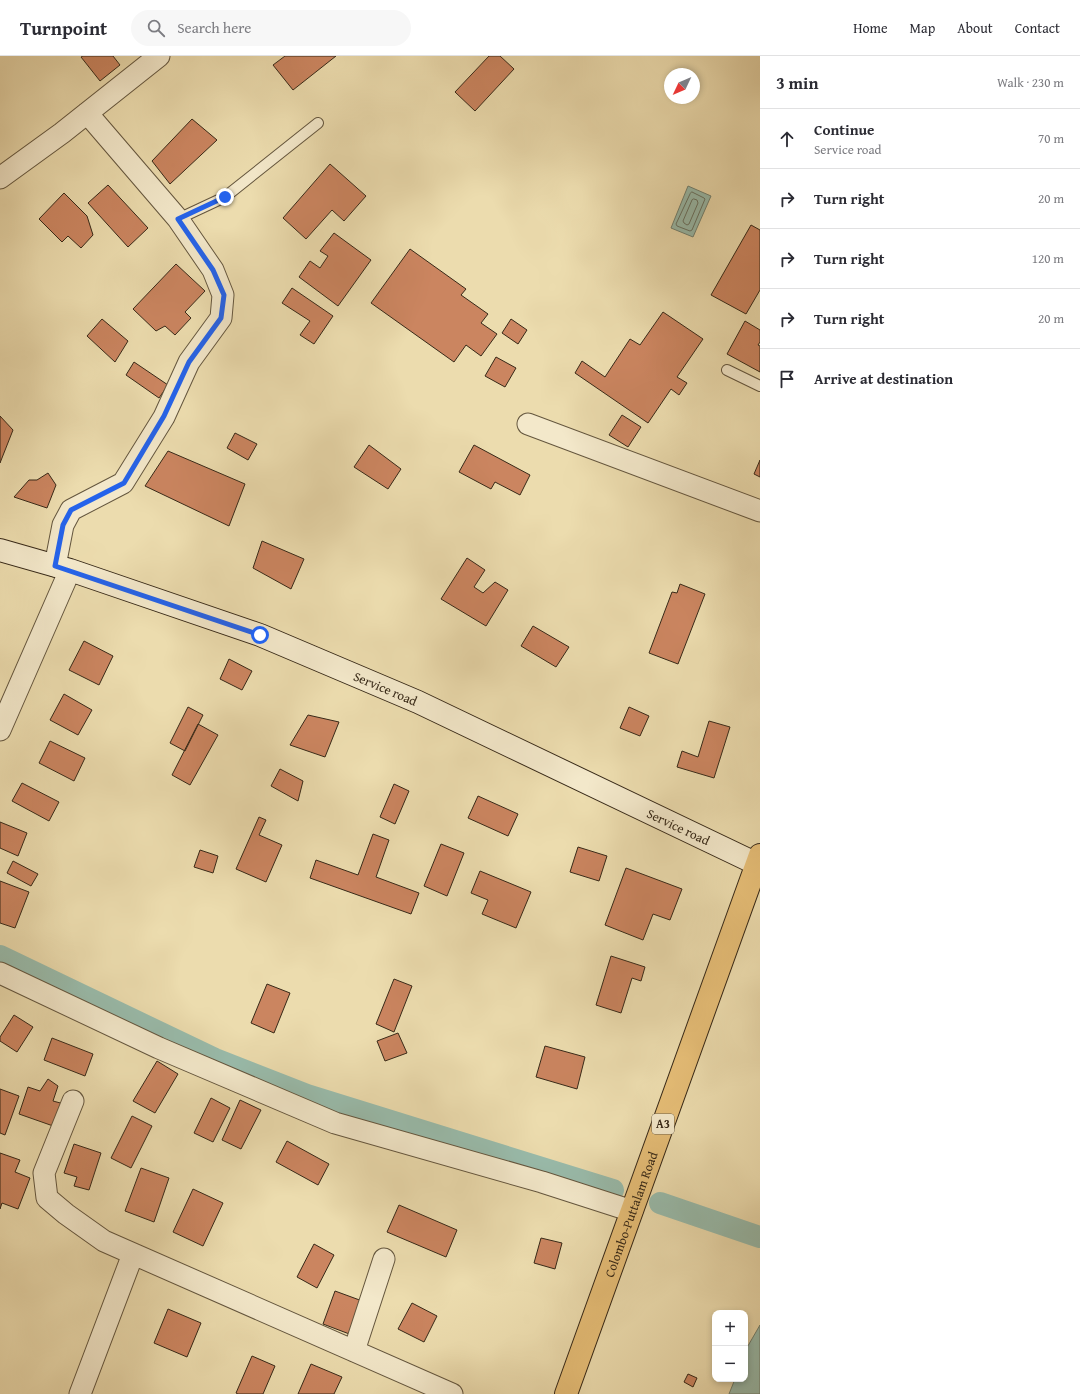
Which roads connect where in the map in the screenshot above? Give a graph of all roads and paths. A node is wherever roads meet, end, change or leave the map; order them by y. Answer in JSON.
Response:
{"nodes":[{"id":1,"x":159,"y":56,"type":"edge"},
{"id":2,"x":87,"y":113,"type":"junction"},
{"id":3,"x":318,"y":123,"type":"dead end"},
{"id":4,"x":0,"y":178,"type":"edge"},
{"id":5,"x":178,"y":219,"type":"junction"},
{"id":6,"x":727,"y":370,"type":"dead end"},
{"id":7,"x":760,"y":386,"type":"edge"},
{"id":8,"x":528,"y":424,"type":"dead end"},
{"id":9,"x":760,"y":511,"type":"edge"},
{"id":10,"x":0,"y":550,"type":"edge"},
{"id":11,"x":62,"y":568,"type":"junction"},
{"id":12,"x":0,"y":730,"type":"edge"},
{"id":13,"x":758,"y":859,"type":"edge"},
{"id":14,"x":0,"y":973,"type":"edge"},
{"id":15,"x":73,"y":1101,"type":"dead end"},
{"id":16,"x":632,"y":1211,"type":"junction"},
{"id":17,"x":133,"y":1254,"type":"junction"},
{"id":18,"x":384,"y":1259,"type":"dead end"},
{"id":19,"x":354,"y":1351,"type":"junction"},
{"id":20,"x":80,"y":1394,"type":"edge"},
{"id":21,"x":452,"y":1394,"type":"edge"},
{"id":22,"x":566,"y":1394,"type":"edge"}],
"edges":[{"from":1,"to":2,"type":"street"},
{"from":2,"to":4,"type":"street"},
{"from":2,"to":5,"type":"street"},
{"from":3,"to":5,"type":"lane"},
{"from":5,"to":11,"type":"street"},
{"from":6,"to":7,"type":"lane"},
{"from":8,"to":9,"type":"street"},
{"from":10,"to":11,"type":"street","name":"Service road"},
{"from":11,"to":12,"type":"street"},
{"from":11,"to":13,"type":"street","name":"Service road"},
{"from":13,"to":16,"type":"highway","name":"Colombo-Puttalam Road","number":"A3"},
{"from":14,"to":16,"type":"street"},
{"from":15,"to":17,"type":"street"},
{"from":16,"to":22,"type":"highway","name":"Colombo-Puttalam Road","number":"A3"},
{"from":17,"to":19,"type":"street"},
{"from":17,"to":20,"type":"street"},
{"from":18,"to":19,"type":"street"},
{"from":19,"to":21,"type":"street"}]}
